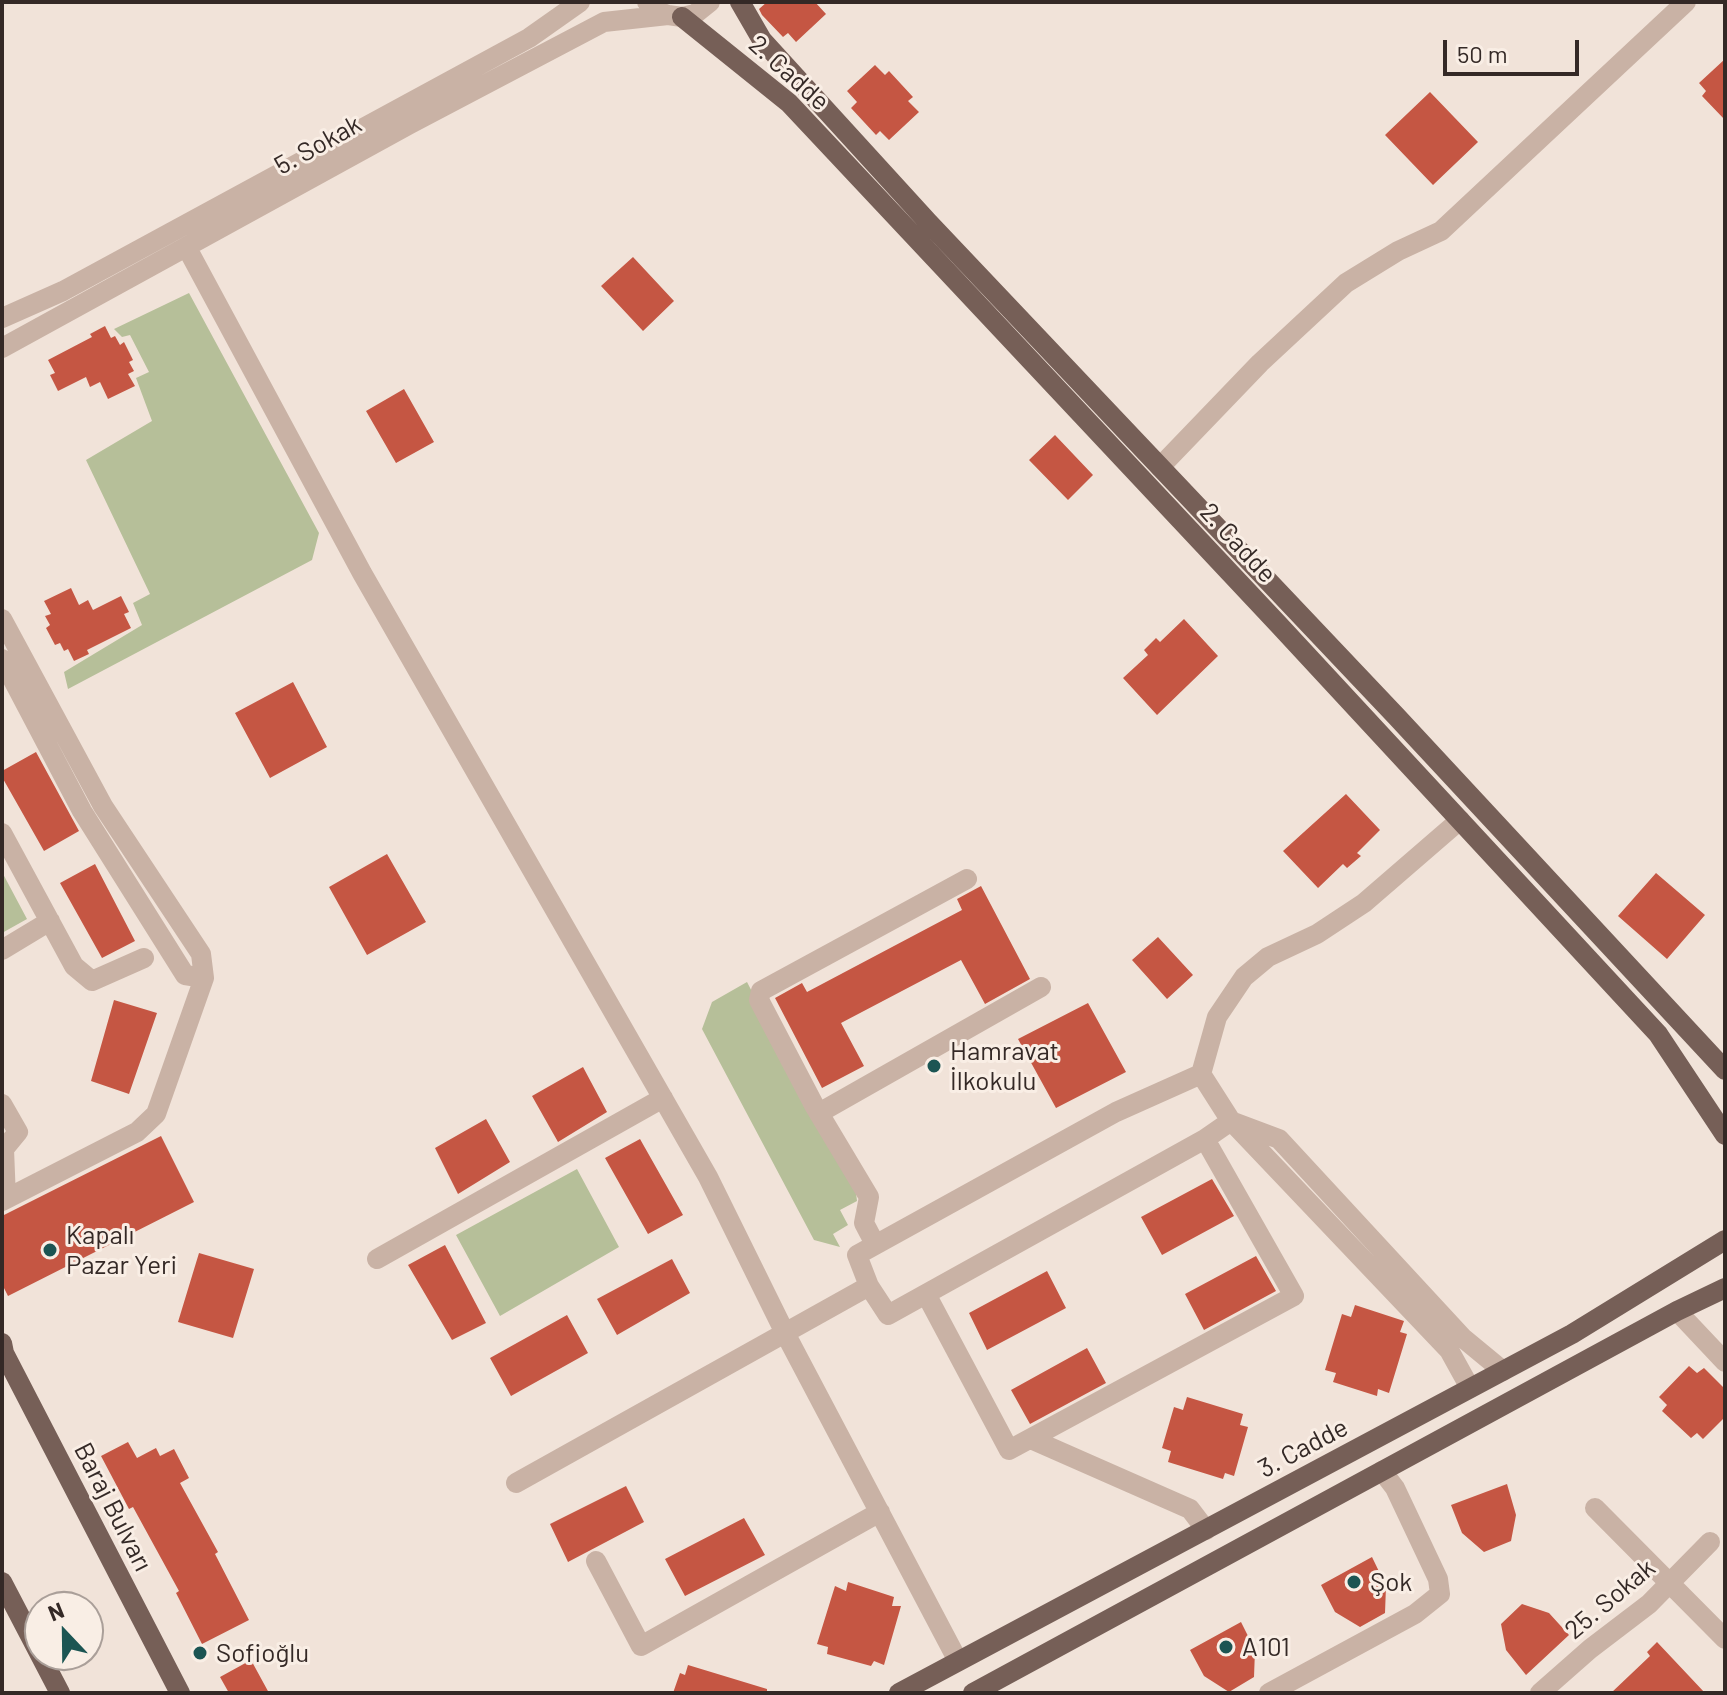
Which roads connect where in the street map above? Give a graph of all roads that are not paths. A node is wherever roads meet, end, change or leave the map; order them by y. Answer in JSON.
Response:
{"nodes":[{"id":1,"x":580,"y":2,"type":"edge"},
{"id":2,"x":647,"y":2,"type":"edge"},
{"id":3,"x":710,"y":2,"type":"edge"},
{"id":4,"x":740,"y":2,"type":"edge"},
{"id":5,"x":1686,"y":2,"type":"edge"},
{"id":6,"x":675,"y":16,"type":"junction"},
{"id":7,"x":187,"y":248,"type":"junction"},
{"id":8,"x":2,"y":318,"type":"edge"},
{"id":9,"x":2,"y":348,"type":"edge"},
{"id":10,"x":1160,"y":467,"type":"junction"},
{"id":11,"x":2,"y":619,"type":"edge"},
{"id":12,"x":2,"y":659,"type":"edge"},
{"id":13,"x":1460,"y":820,"type":"junction"},
{"id":14,"x":2,"y":833,"type":"edge"},
{"id":15,"x":967,"y":879,"type":"dead end"},
{"id":16,"x":50,"y":921,"type":"junction"},
{"id":17,"x":2,"y":950,"type":"edge"},
{"id":18,"x":144,"y":958,"type":"dead end"},
{"id":19,"x":204,"y":978,"type":"junction"},
{"id":20,"x":1041,"y":987,"type":"dead end"},
{"id":21,"x":1725,"y":1070,"type":"edge"},
{"id":22,"x":1201,"y":1074,"type":"junction"},
{"id":23,"x":663,"y":1098,"type":"junction"},
{"id":24,"x":2,"y":1104,"type":"edge"},
{"id":25,"x":819,"y":1113,"type":"junction"},
{"id":26,"x":1231,"y":1121,"type":"junction"},
{"id":27,"x":1725,"y":1135,"type":"edge"},
{"id":28,"x":1210,"y":1148,"type":"dead end"},
{"id":29,"x":4,"y":1200,"type":"edge"},
{"id":30,"x":1725,"y":1240,"type":"edge"},
{"id":31,"x":875,"y":1244,"type":"junction"},
{"id":32,"x":377,"y":1259,"type":"dead end"},
{"id":33,"x":869,"y":1286,"type":"junction"},
{"id":34,"x":1725,"y":1288,"type":"edge"},
{"id":35,"x":926,"y":1294,"type":"junction"},
{"id":36,"x":1677,"y":1311,"type":"junction"},
{"id":37,"x":785,"y":1333,"type":"junction"},
{"id":38,"x":2,"y":1343,"type":"edge"},
{"id":39,"x":1725,"y":1362,"type":"edge"},
{"id":40,"x":1503,"y":1371,"type":"junction"},
{"id":41,"x":1470,"y":1388,"type":"junction"},
{"id":42,"x":1031,"y":1439,"type":"junction"},
{"id":43,"x":1382,"y":1471,"type":"junction"},
{"id":44,"x":516,"y":1483,"type":"dead end"},
{"id":45,"x":1595,"y":1508,"type":"dead end"},
{"id":46,"x":880,"y":1512,"type":"junction"},
{"id":47,"x":1206,"y":1530,"type":"junction"},
{"id":48,"x":1710,"y":1542,"type":"dead end"},
{"id":49,"x":596,"y":1561,"type":"dead end"},
{"id":50,"x":2,"y":1582,"type":"edge"},
{"id":51,"x":1671,"y":1583,"type":"junction"},
{"id":52,"x":1725,"y":1639,"type":"edge"},
{"id":53,"x":958,"y":1661,"type":"junction"},
{"id":54,"x":60,"y":1693,"type":"edge"},
{"id":55,"x":180,"y":1693,"type":"edge"},
{"id":56,"x":899,"y":1693,"type":"edge"},
{"id":57,"x":973,"y":1693,"type":"edge"},
{"id":58,"x":1269,"y":1693,"type":"edge"},
{"id":59,"x":1540,"y":1693,"type":"edge"}],
"edges":[{"from":1,"to":8,"type":"street","name":"5. Sokak"},
{"from":2,"to":6,"type":"street"},
{"from":3,"to":6,"type":"street"},
{"from":4,"to":10,"type":"main road","name":"2. Cadde"},
{"from":5,"to":10,"type":"street"},
{"from":6,"to":7,"type":"street","name":"5. Sokak"},
{"from":6,"to":13,"type":"main road","name":"2. Cadde"},
{"from":7,"to":9,"type":"street","name":"5. Sokak"},
{"from":7,"to":23,"type":"street"},
{"from":10,"to":21,"type":"main road","name":"2. Cadde"},
{"from":11,"to":19,"type":"street"},
{"from":12,"to":19,"type":"street"},
{"from":13,"to":22,"type":"street"},
{"from":13,"to":27,"type":"main road","name":"2. Cadde"},
{"from":14,"to":16,"type":"street"},
{"from":15,"to":25,"type":"street"},
{"from":16,"to":17,"type":"street"},
{"from":16,"to":18,"type":"street"},
{"from":19,"to":29,"type":"street"},
{"from":20,"to":25,"type":"street"},
{"from":22,"to":26,"type":"street"},
{"from":22,"to":31,"type":"street"},
{"from":23,"to":32,"type":"street"},
{"from":23,"to":37,"type":"street"},
{"from":24,"to":29,"type":"street"},
{"from":25,"to":31,"type":"street"},
{"from":26,"to":35,"type":"street"},
{"from":26,"to":40,"type":"street"},
{"from":26,"to":41,"type":"street"},
{"from":28,"to":42,"type":"street"},
{"from":30,"to":40,"type":"main road","name":"3. Cadde"},
{"from":31,"to":33,"type":"street"},
{"from":33,"to":35,"type":"street"},
{"from":33,"to":37,"type":"street"},
{"from":34,"to":36,"type":"main road"},
{"from":35,"to":42,"type":"street"},
{"from":36,"to":39,"type":"street"},
{"from":36,"to":43,"type":"main road"},
{"from":37,"to":44,"type":"street"},
{"from":37,"to":46,"type":"street"},
{"from":38,"to":55,"type":"main road","name":"Baraj Bulvarı"},
{"from":40,"to":41,"type":"main road","name":"3. Cadde"},
{"from":41,"to":47,"type":"main road","name":"3. Cadde"},
{"from":42,"to":47,"type":"street"},
{"from":43,"to":57,"type":"main road"},
{"from":43,"to":58,"type":"street"},
{"from":45,"to":51,"type":"street"},
{"from":46,"to":49,"type":"street"},
{"from":46,"to":53,"type":"street"},
{"from":47,"to":53,"type":"main road","name":"3. Cadde"},
{"from":48,"to":51,"type":"street","name":"25. Sokak"},
{"from":50,"to":54,"type":"main road"},
{"from":51,"to":52,"type":"street"},
{"from":51,"to":59,"type":"street","name":"25. Sokak"},
{"from":53,"to":56,"type":"main road","name":"3. Cadde"}]}
